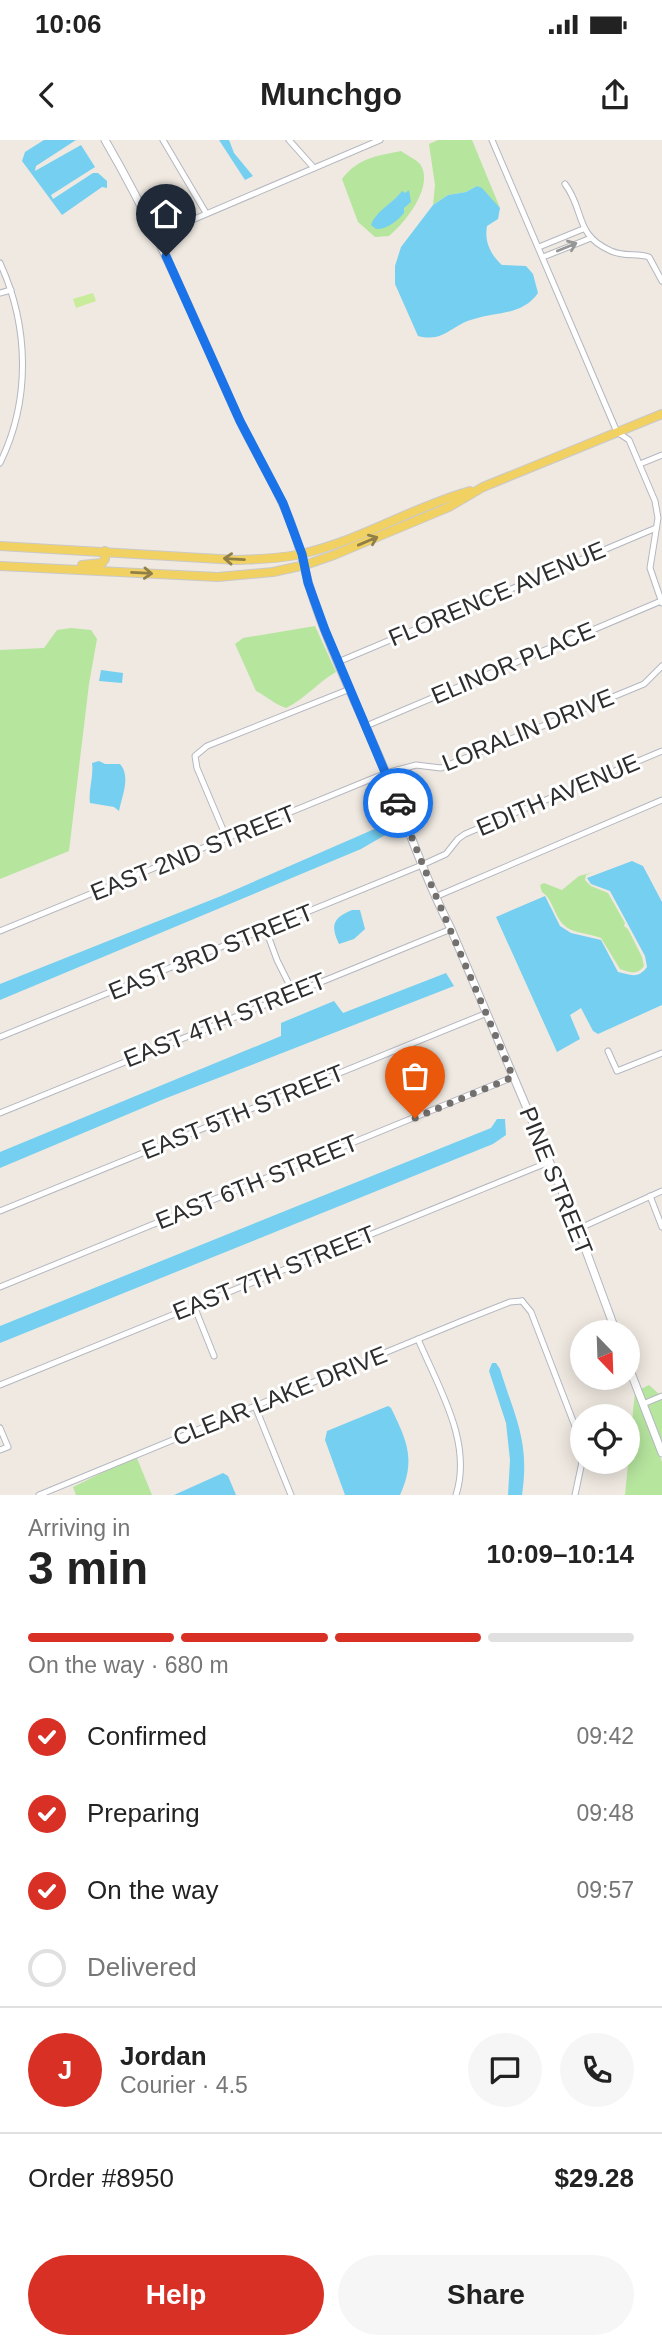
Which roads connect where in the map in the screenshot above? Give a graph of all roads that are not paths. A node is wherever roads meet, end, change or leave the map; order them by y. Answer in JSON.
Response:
{"nodes":[{"id":1,"x":105,"y":140,"type":"edge"},
{"id":2,"x":163,"y":140,"type":"edge"},
{"id":3,"x":289,"y":140,"type":"edge"},
{"id":4,"x":380,"y":140,"type":"edge"},
{"id":5,"x":492,"y":140,"type":"edge"},
{"id":6,"x":314,"y":168,"type":"junction"},
{"id":7,"x":565,"y":184,"type":"dead end"},
{"id":8,"x":206,"y":213,"type":"junction"},
{"id":9,"x":583,"y":229,"type":"junction"},
{"id":10,"x":157,"y":235,"type":"junction"},
{"id":11,"x":591,"y":238,"type":"junction"},
{"id":12,"x":539,"y":247,"type":"junction"},
{"id":13,"x":543,"y":257,"type":"junction"},
{"id":14,"x":0,"y":263,"type":"edge"},
{"id":15,"x":662,"y":281,"type":"edge"},
{"id":16,"x":11,"y":290,"type":"junction"},
{"id":17,"x":0,"y":293,"type":"edge"},
{"id":18,"x":662,"y":414,"type":"edge"},
{"id":19,"x":617,"y":432,"type":"junction"},
{"id":20,"x":662,"y":455,"type":"edge"},
{"id":21,"x":0,"y":463,"type":"edge"},
{"id":22,"x":640,"y":464,"type":"junction"},
{"id":23,"x":483,"y":487,"type":"junction"},
{"id":24,"x":662,"y":498,"type":"edge"},
{"id":25,"x":655,"y":501,"type":"junction"},
{"id":26,"x":656,"y":528,"type":"junction"},
{"id":27,"x":0,"y":546,"type":"edge"},
{"id":28,"x":105,"y":551,"type":"junction"},
{"id":29,"x":302,"y":554,"type":"junction"},
{"id":30,"x":304,"y":565,"type":"junction"},
{"id":31,"x":0,"y":566,"type":"edge"},
{"id":32,"x":56,"y":569,"type":"junction"},
{"id":33,"x":662,"y":581,"type":"edge"},
{"id":34,"x":654,"y":584,"type":"junction"},
{"id":35,"x":662,"y":602,"type":"edge"},
{"id":36,"x":338,"y":662,"type":"junction"},
{"id":37,"x":662,"y":666,"type":"edge"},
{"id":38,"x":350,"y":689,"type":"junction"},
{"id":39,"x":366,"y":726,"type":"junction"},
{"id":40,"x":662,"y":751,"type":"edge"},
{"id":41,"x":386,"y":773,"type":"junction"},
{"id":42,"x":662,"y":800,"type":"edge"},
{"id":43,"x":227,"y":839,"type":"junction"},
{"id":44,"x":422,"y":865,"type":"junction"},
{"id":45,"x":435,"y":897,"type":"junction"},
{"id":46,"x":451,"y":929,"type":"junction"},
{"id":47,"x":266,"y":930,"type":"junction"},
{"id":48,"x":0,"y":931,"type":"edge"},
{"id":49,"x":293,"y":992,"type":"junction"},
{"id":50,"x":486,"y":1013,"type":"junction"},
{"id":51,"x":0,"y":1037,"type":"edge"},
{"id":52,"x":608,"y":1051,"type":"dead end"},
{"id":53,"x":662,"y":1053,"type":"edge"},
{"id":54,"x":513,"y":1077,"type":"junction"},
{"id":55,"x":0,"y":1113,"type":"edge"},
{"id":56,"x":549,"y":1162,"type":"junction"},
{"id":57,"x":662,"y":1191,"type":"edge"},
{"id":58,"x":650,"y":1196,"type":"junction"},
{"id":59,"x":0,"y":1211,"type":"edge"},
{"id":60,"x":662,"y":1227,"type":"edge"},
{"id":61,"x":578,"y":1229,"type":"junction"},
{"id":62,"x":0,"y":1287,"type":"edge"},
{"id":63,"x":526,"y":1294,"type":"dead end"},
{"id":64,"x":522,"y":1301,"type":"junction"},
{"id":65,"x":194,"y":1306,"type":"junction"},
{"id":66,"x":612,"y":1320,"type":"edge"},
{"id":67,"x":418,"y":1339,"type":"junction"},
{"id":68,"x":214,"y":1356,"type":"dead end"},
{"id":69,"x":0,"y":1385,"type":"edge"},
{"id":70,"x":638,"y":1390,"type":"edge"},
{"id":71,"x":662,"y":1396,"type":"edge"},
{"id":72,"x":643,"y":1404,"type":"junction"},
{"id":73,"x":255,"y":1406,"type":"junction"},
{"id":74,"x":0,"y":1428,"type":"edge"},
{"id":75,"x":0,"y":1450,"type":"edge"},
{"id":76,"x":662,"y":1453,"type":"edge"},
{"id":77,"x":40,"y":1495,"type":"edge"},
{"id":78,"x":291,"y":1495,"type":"edge"},
{"id":79,"x":456,"y":1495,"type":"edge"},
{"id":80,"x":575,"y":1495,"type":"edge"}],
"edges":[{"from":1,"to":10,"type":"main road","name":"PINE STREET"},
{"from":2,"to":8,"type":"street"},
{"from":3,"to":6,"type":"street"},
{"from":4,"to":6,"type":"street"},
{"from":5,"to":12,"type":"street"},
{"from":6,"to":8,"type":"street"},
{"from":7,"to":9,"type":"street"},
{"from":8,"to":10,"type":"street"},
{"from":9,"to":11,"type":"street"},
{"from":9,"to":12,"type":"street"},
{"from":10,"to":29,"type":"main road","name":"PINE STREET"},
{"from":13,"to":11,"type":"street","one_way":true},
{"from":11,"to":15,"type":"street"},
{"from":12,"to":13,"type":"street"},
{"from":13,"to":19,"type":"street"},
{"from":14,"to":16,"type":"street"},
{"from":16,"to":17,"type":"street"},
{"from":16,"to":21,"type":"street"},
{"from":18,"to":19,"type":"main road"},
{"from":19,"to":22,"type":"street"},
{"from":19,"to":23,"type":"main road"},
{"from":20,"to":22,"type":"street"},
{"from":22,"to":25,"type":"street"},
{"from":23,"to":29,"type":"main road"},
{"from":30,"to":23,"type":"main road","one_way":true},
{"from":24,"to":25,"type":"street"},
{"from":25,"to":26,"type":"street"},
{"from":26,"to":34,"type":"street"},
{"from":26,"to":36,"type":"street","name":"FLORENCE AVENUE"},
{"from":27,"to":28,"type":"main road"},
{"from":29,"to":28,"type":"main road","one_way":true},
{"from":28,"to":32,"type":"main road"},
{"from":29,"to":30,"type":"main road","name":"PINE STREET"},
{"from":32,"to":30,"type":"main road","one_way":true},
{"from":30,"to":36,"type":"main road","name":"PINE STREET"},
{"from":31,"to":32,"type":"main road"},
{"from":33,"to":34,"type":"street"},
{"from":34,"to":35,"type":"street"},
{"from":35,"to":39,"type":"street","name":"ELINOR PLACE"},
{"from":36,"to":38,"type":"main road","name":"PINE STREET"},
{"from":37,"to":41,"type":"street","name":"LORALIN DRIVE"},
{"from":38,"to":39,"type":"main road","name":"PINE STREET"},
{"from":38,"to":43,"type":"street"},
{"from":39,"to":41,"type":"main road","name":"PINE STREET"},
{"from":40,"to":44,"type":"street","name":"EDITH AVENUE"},
{"from":41,"to":43,"type":"street","name":"EAST 2ND STREET"},
{"from":41,"to":44,"type":"main road","name":"PINE STREET"},
{"from":42,"to":45,"type":"street"},
{"from":43,"to":48,"type":"street","name":"EAST 2ND STREET"},
{"from":44,"to":45,"type":"main road","name":"PINE STREET"},
{"from":44,"to":47,"type":"street","name":"EAST 3RD STREET"},
{"from":45,"to":46,"type":"main road","name":"PINE STREET"},
{"from":46,"to":49,"type":"street","name":"EAST 4TH STREET"},
{"from":46,"to":50,"type":"main road","name":"PINE STREET"},
{"from":47,"to":49,"type":"street"},
{"from":47,"to":51,"type":"street","name":"EAST 3RD STREET"},
{"from":49,"to":55,"type":"street","name":"EAST 4TH STREET"},
{"from":50,"to":54,"type":"main road","name":"PINE STREET"},
{"from":50,"to":59,"type":"street","name":"EAST 5TH STREET"},
{"from":52,"to":53,"type":"street"},
{"from":54,"to":56,"type":"main road","name":"PINE STREET"},
{"from":54,"to":62,"type":"street","name":"EAST 6TH STREET"},
{"from":56,"to":61,"type":"main road","name":"PINE STREET"},
{"from":56,"to":65,"type":"street","name":"EAST 7TH STREET"},
{"from":57,"to":58,"type":"street"},
{"from":58,"to":60,"type":"street"},
{"from":58,"to":61,"type":"street"},
{"from":61,"to":66,"type":"main road","name":"PINE STREET"},
{"from":63,"to":64,"type":"street"},
{"from":64,"to":67,"type":"street","name":"CLEAR LAKE DRIVE"},
{"from":64,"to":80,"type":"street"},
{"from":65,"to":68,"type":"street"},
{"from":65,"to":69,"type":"street","name":"EAST 7TH STREET"},
{"from":67,"to":73,"type":"street","name":"CLEAR LAKE DRIVE"},
{"from":67,"to":79,"type":"street"},
{"from":70,"to":72,"type":"main road"},
{"from":71,"to":72,"type":"street"},
{"from":72,"to":76,"type":"main road"},
{"from":73,"to":77,"type":"street","name":"CLEAR LAKE DRIVE"},
{"from":73,"to":78,"type":"street"},
{"from":74,"to":75,"type":"street"}]}
